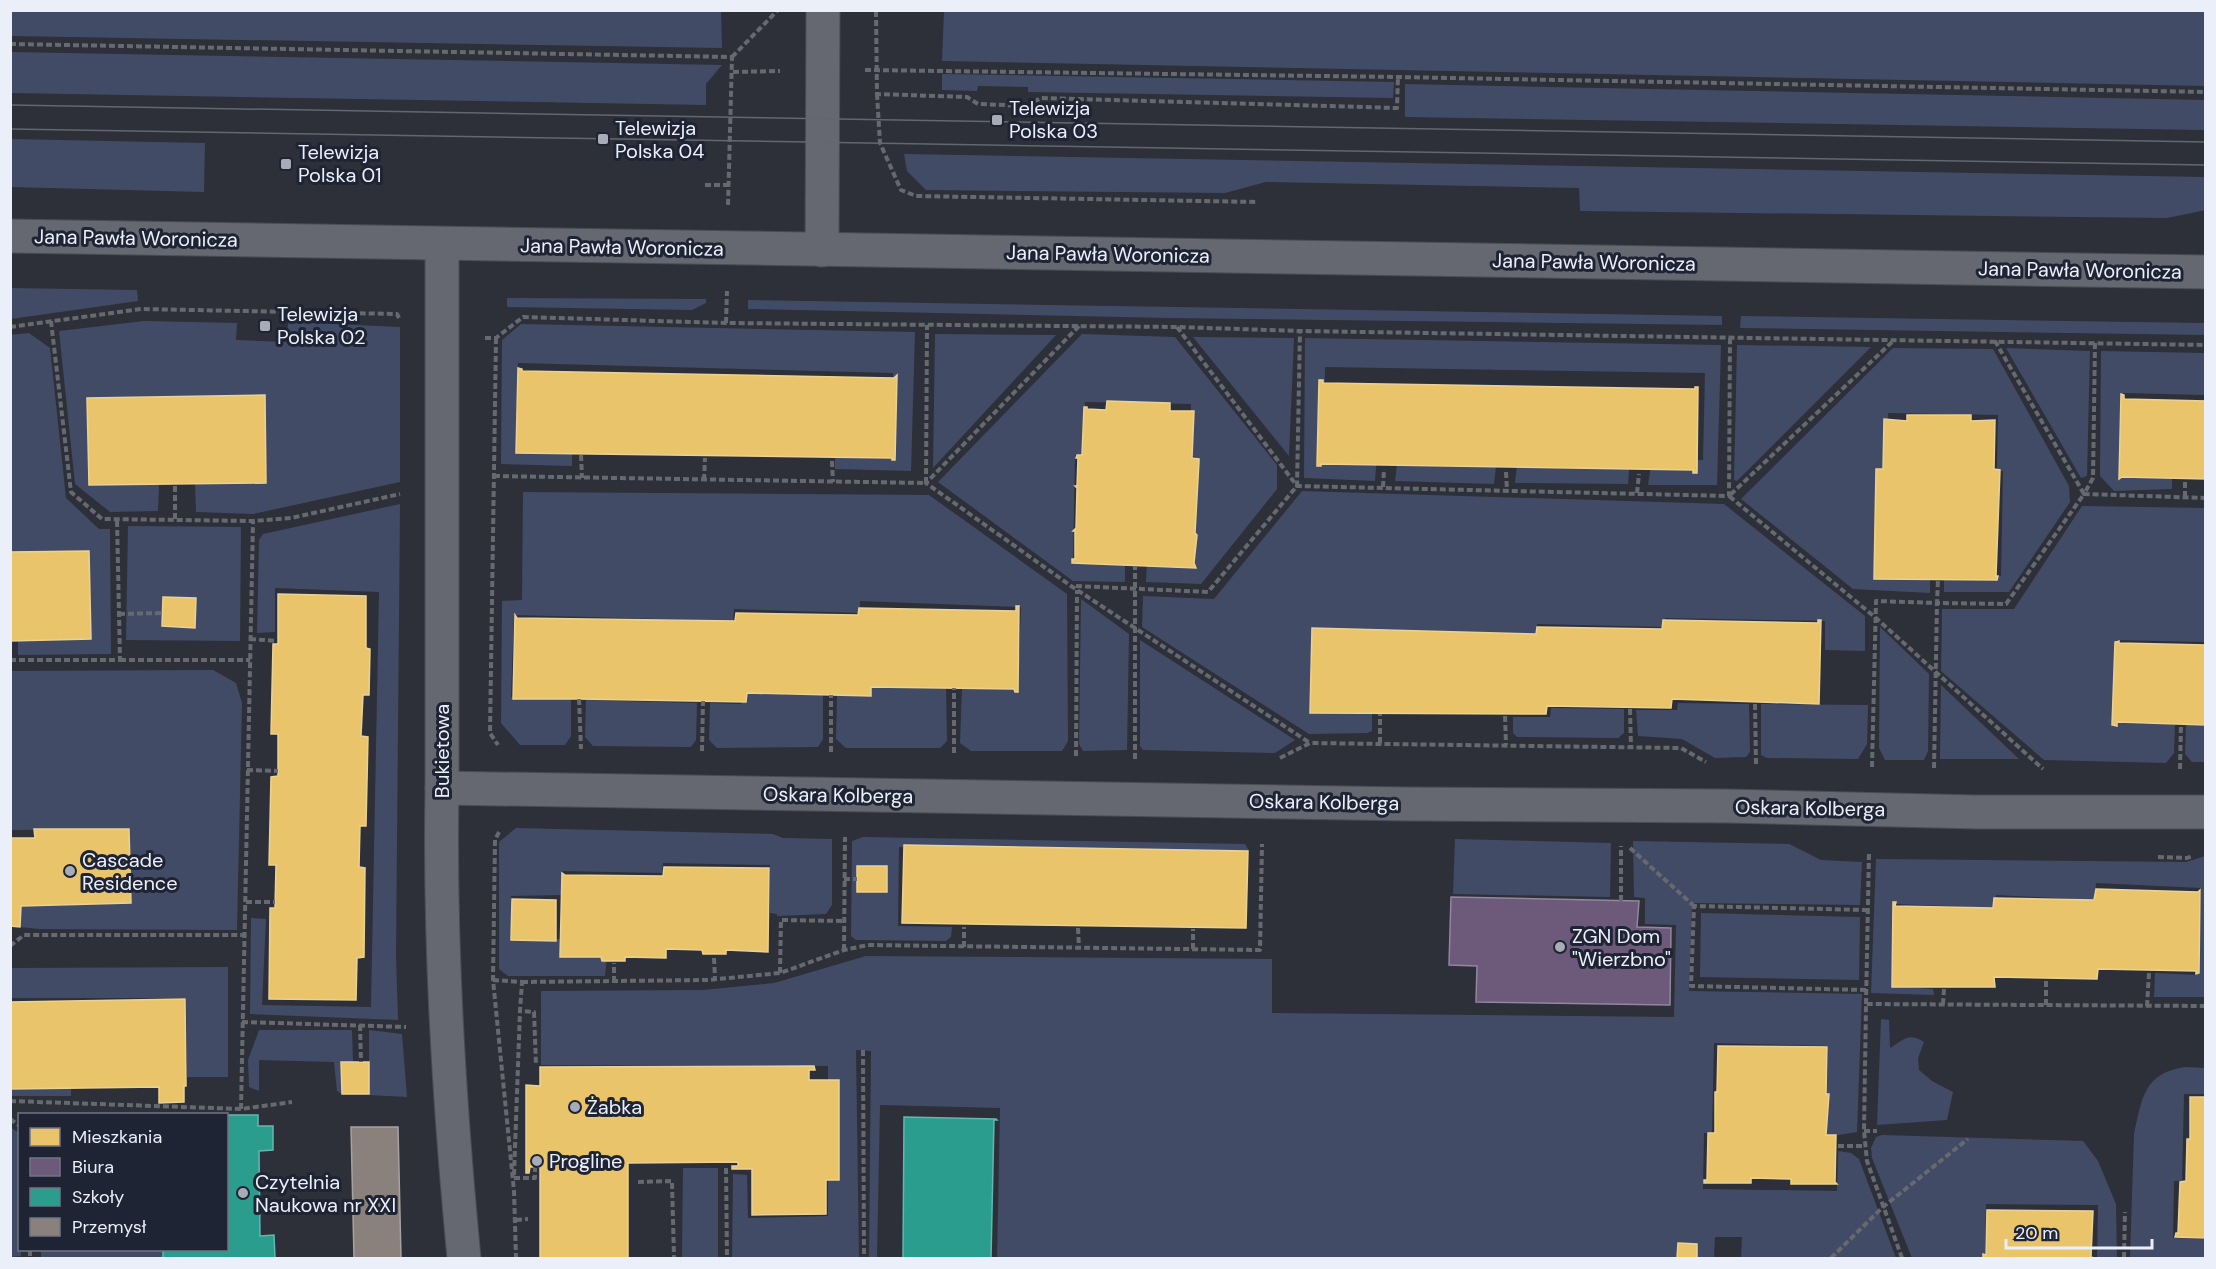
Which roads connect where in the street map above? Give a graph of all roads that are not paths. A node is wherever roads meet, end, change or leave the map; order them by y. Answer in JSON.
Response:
{"nodes":[{"id":1,"x":823,"y":10,"type":"edge"},
{"id":2,"x":10,"y":236,"type":"edge"},
{"id":3,"x":442,"y":243,"type":"junction"},
{"id":4,"x":822,"y":250,"type":"junction"},
{"id":5,"x":2205,"y":272,"type":"edge"},
{"id":6,"x":442,"y":789,"type":"junction"},
{"id":7,"x":2205,"y":812,"type":"edge"},
{"id":8,"x":464,"y":1258,"type":"edge"}],
"edges":[{"from":1,"to":4,"type":"street"},
{"from":2,"to":3,"type":"street","name":"Jana Pawła Woronicza"},
{"from":3,"to":4,"type":"street","name":"Jana Pawła Woronicza"},
{"from":3,"to":6,"type":"street","name":"Bukietowa"},
{"from":4,"to":5,"type":"street","name":"Jana Pawła Woronicza"},
{"from":6,"to":7,"type":"street","name":"Oskara Kolberga"},
{"from":6,"to":8,"type":"street","name":"Bukietowa"}]}
